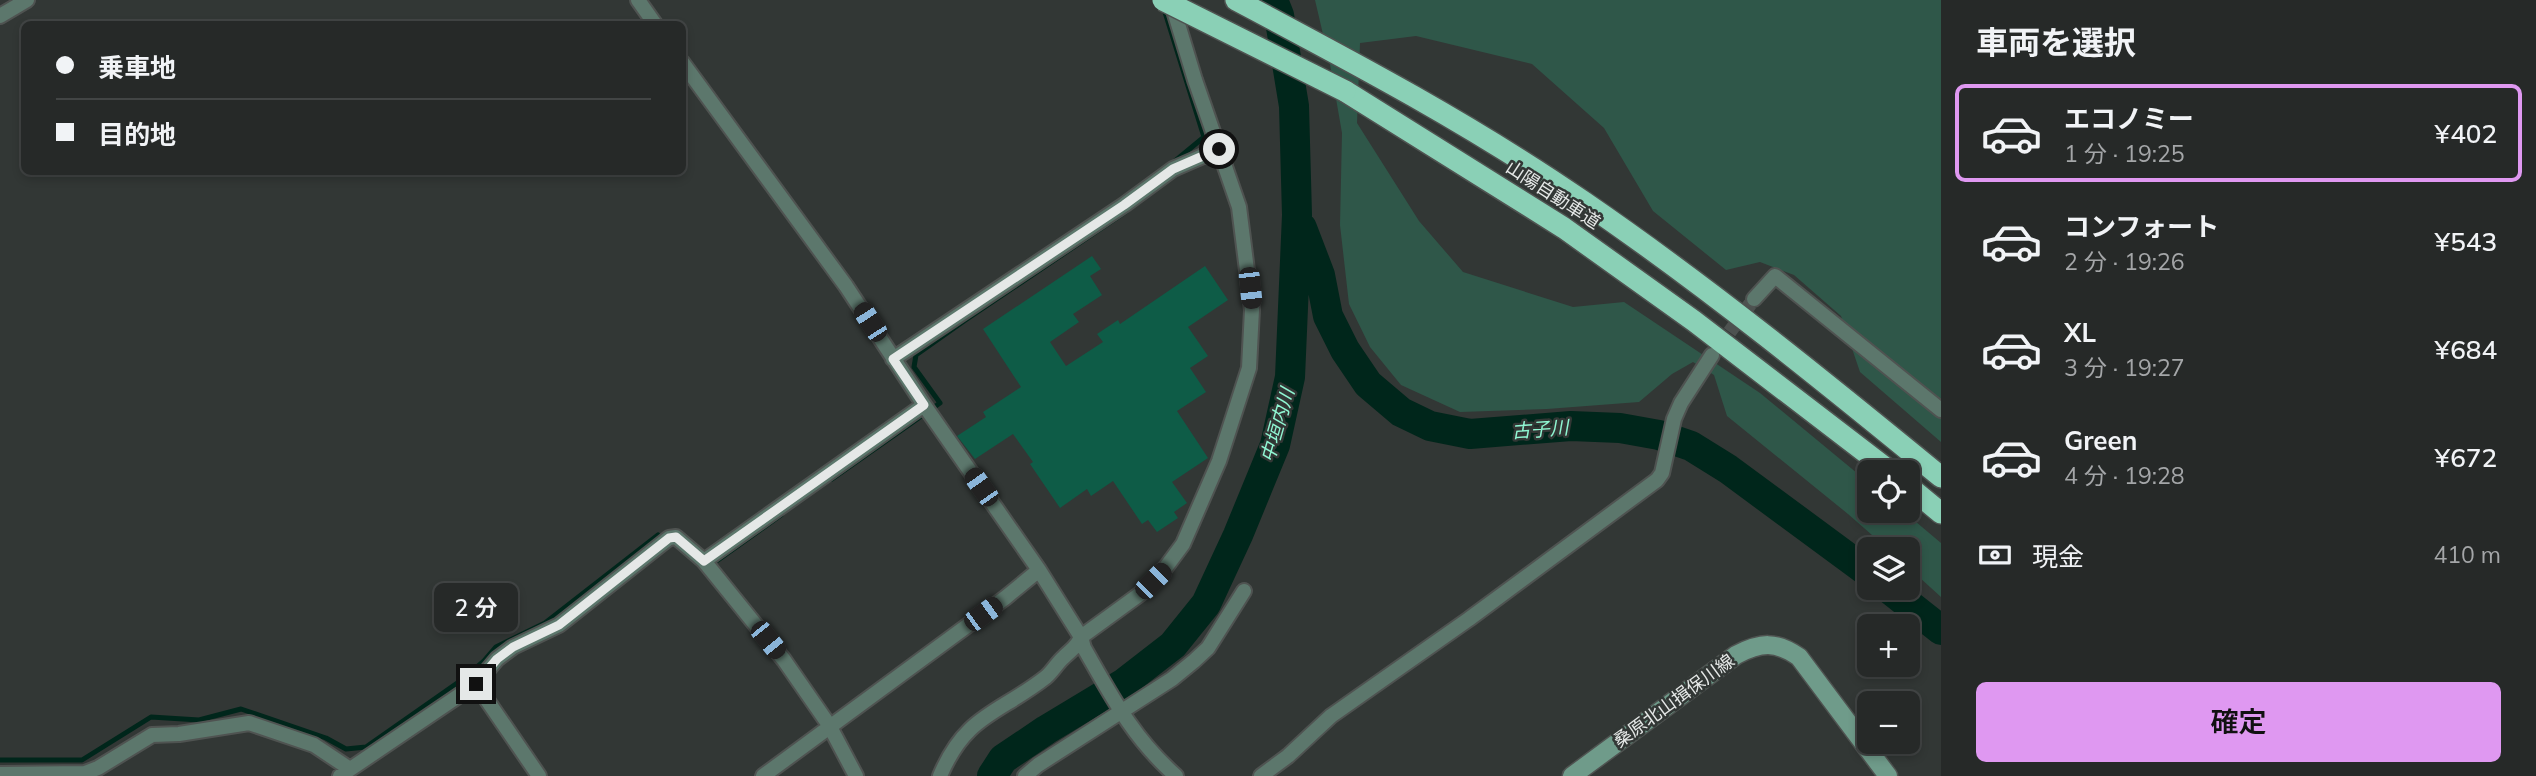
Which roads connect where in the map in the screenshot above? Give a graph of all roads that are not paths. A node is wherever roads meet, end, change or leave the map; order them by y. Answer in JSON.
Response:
{"nodes":[{"id":1,"x":27,"y":0,"type":"edge"},
{"id":2,"x":638,"y":0,"type":"edge"},
{"id":3,"x":1163,"y":0,"type":"edge"},
{"id":4,"x":1171,"y":0,"type":"edge"},
{"id":5,"x":1236,"y":0,"type":"edge"},
{"id":6,"x":0,"y":16,"type":"edge"},
{"id":7,"x":653,"y":21,"type":"edge"},
{"id":8,"x":686,"y":67,"type":"edge"},
{"id":9,"x":1219,"y":149,"type":"junction"},
{"id":10,"x":1754,"y":299,"type":"tunnel mouth"},
{"id":11,"x":1712,"y":355,"type":"tunnel mouth"},
{"id":12,"x":893,"y":359,"type":"junction"},
{"id":13,"x":924,"y":405,"type":"junction"},
{"id":14,"x":1941,"y":410,"type":"edge"},
{"id":15,"x":1875,"y":460,"type":"edge"},
{"id":16,"x":1941,"y":477,"type":"edge"},
{"id":17,"x":1920,"y":496,"type":"edge"},
{"id":18,"x":1941,"y":513,"type":"edge"},
{"id":19,"x":704,"y":561,"type":"junction"},
{"id":20,"x":1039,"y":570,"type":"junction"},
{"id":21,"x":1244,"y":591,"type":"dead end"},
{"id":22,"x":1083,"y":642,"type":"junction"},
{"id":23,"x":476,"y":684,"type":"junction"},
{"id":24,"x":1119,"y":710,"type":"junction"},
{"id":25,"x":829,"y":725,"type":"junction"},
{"id":26,"x":345,"y":773,"type":"edge"},
{"id":27,"x":0,"y":774,"type":"edge"},
{"id":28,"x":539,"y":776,"type":"edge"},
{"id":29,"x":763,"y":776,"type":"edge"},
{"id":30,"x":856,"y":776,"type":"edge"},
{"id":31,"x":940,"y":776,"type":"edge"},
{"id":32,"x":1025,"y":776,"type":"edge"},
{"id":33,"x":1177,"y":776,"type":"edge"},
{"id":34,"x":1261,"y":776,"type":"edge"},
{"id":35,"x":1572,"y":776,"type":"edge"},
{"id":36,"x":1888,"y":776,"type":"edge"}],
"edges":[{"from":1,"to":6,"type":"street"},
{"from":2,"to":7,"type":"street"},
{"from":3,"to":15,"type":"highway","name":"山陽自動車道","bridge":true},
{"from":4,"to":9,"type":"street"},
{"from":5,"to":16,"type":"highway","name":"山陽自動車道"},
{"from":8,"to":12,"type":"street"},
{"from":9,"to":12,"type":"street"},
{"from":9,"to":22,"type":"street"},
{"from":10,"to":14,"type":"street"},
{"from":11,"to":34,"type":"street"},
{"from":12,"to":13,"type":"street"},
{"from":13,"to":19,"type":"street"},
{"from":13,"to":20,"type":"street"},
{"from":17,"to":18,"type":"highway"},
{"from":19,"to":23,"type":"street"},
{"from":19,"to":25,"type":"street"},
{"from":20,"to":22,"type":"street"},
{"from":20,"to":25,"type":"street"},
{"from":21,"to":24,"type":"street"},
{"from":22,"to":24,"type":"street"},
{"from":22,"to":31,"type":"street"},
{"from":23,"to":26,"type":"street"},
{"from":23,"to":28,"type":"street"},
{"from":24,"to":32,"type":"street"},
{"from":24,"to":33,"type":"street"},
{"from":25,"to":29,"type":"street"},
{"from":25,"to":30,"type":"street"},
{"from":26,"to":27,"type":"street"},
{"from":35,"to":36,"type":"main road","name":"桑原北山揖保川線"}]}
